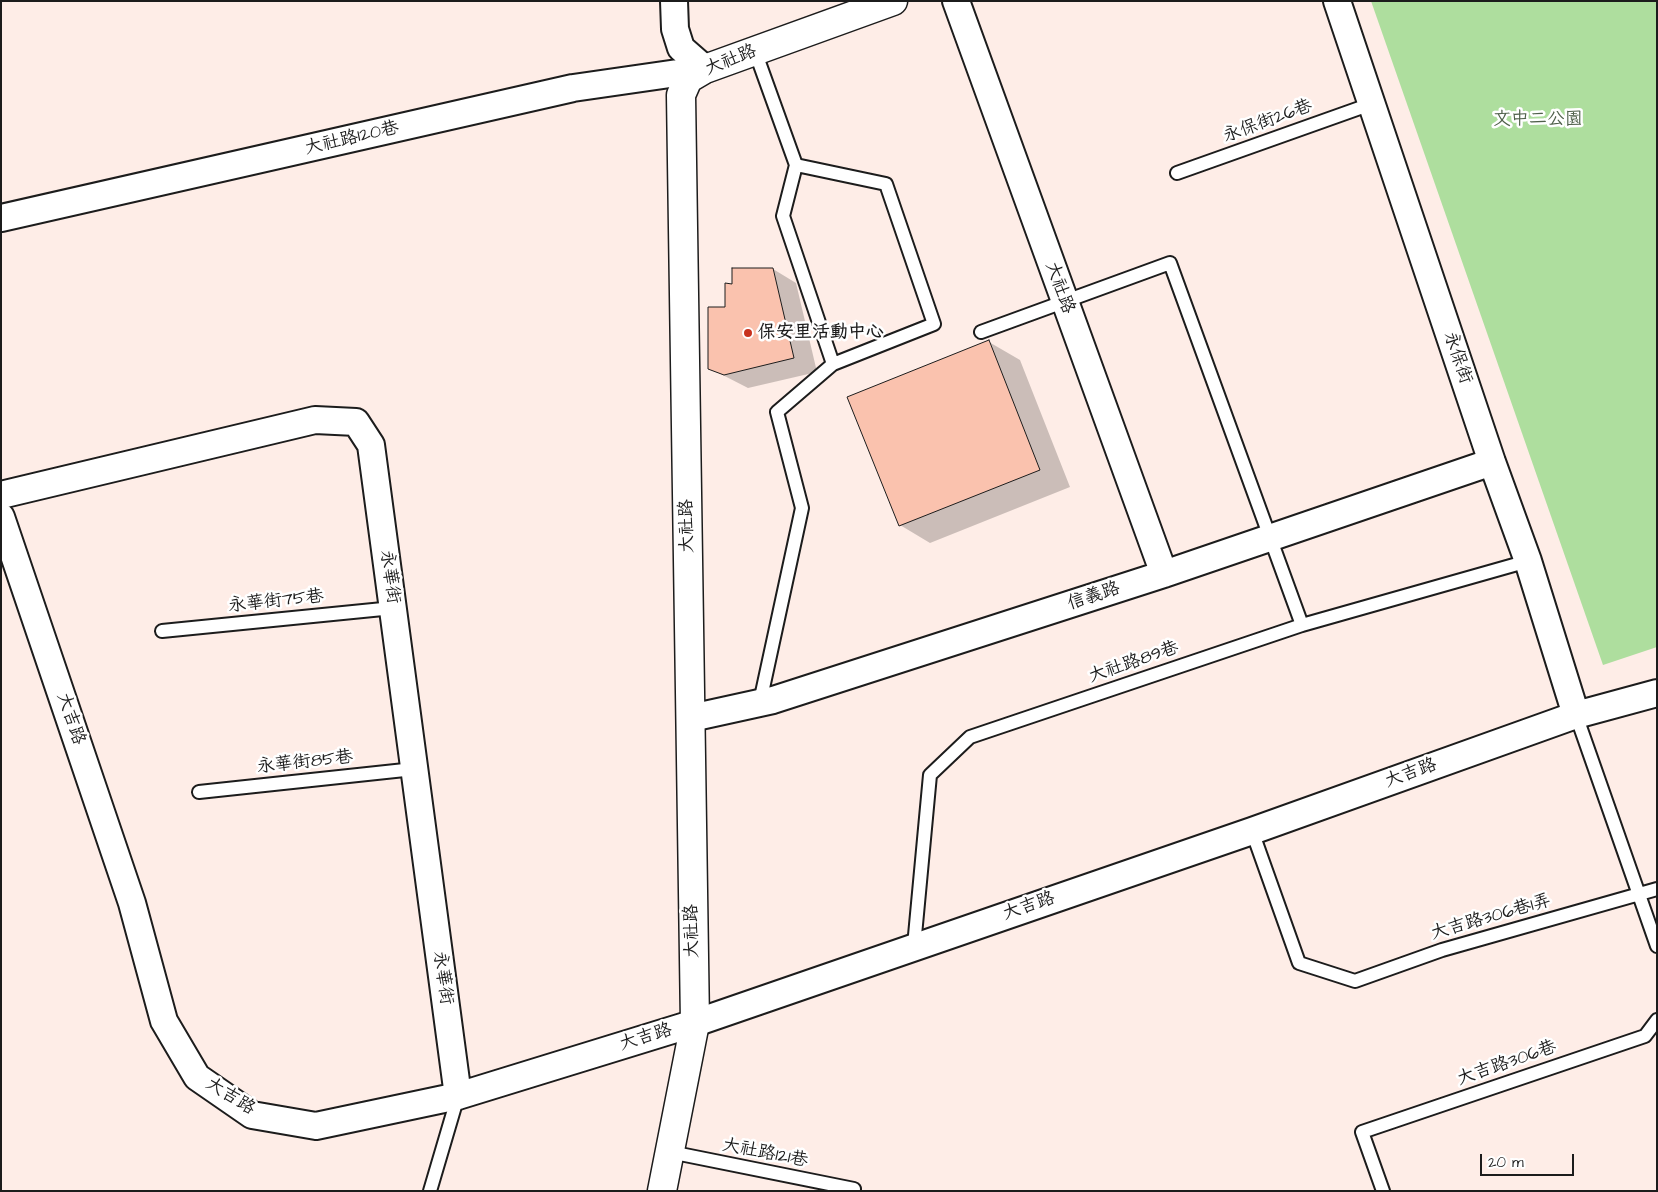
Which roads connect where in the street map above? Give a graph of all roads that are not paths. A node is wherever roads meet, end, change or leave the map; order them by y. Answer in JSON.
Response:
{"nodes":[{"id":1,"x":674,"y":1,"type":"edge"},
{"id":2,"x":893,"y":1,"type":"edge"},
{"id":3,"x":956,"y":1,"type":"edge"},
{"id":4,"x":1337,"y":1,"type":"edge"},
{"id":5,"x":755,"y":51,"type":"junction"},
{"id":6,"x":705,"y":69,"type":"junction"},
{"id":7,"x":1371,"y":104,"type":"junction"},
{"id":8,"x":796,"y":165,"type":"junction"},
{"id":9,"x":1177,"y":173,"type":"dead end"},
{"id":10,"x":1,"y":218,"type":"edge"},
{"id":11,"x":1064,"y":302,"type":"junction"},
{"id":12,"x":981,"y":332,"type":"dead end"},
{"id":13,"x":833,"y":364,"type":"junction"},
{"id":14,"x":1492,"y":462,"type":"junction"},
{"id":15,"x":1,"y":495,"type":"edge"},
{"id":16,"x":1,"y":517,"type":"edge"},
{"id":17,"x":1270,"y":538,"type":"junction"},
{"id":18,"x":1528,"y":561,"type":"junction"},
{"id":19,"x":1164,"y":574,"type":"junction"},
{"id":20,"x":393,"y":608,"type":"junction"},
{"id":21,"x":1302,"y":625,"type":"junction"},
{"id":22,"x":162,"y":631,"type":"dead end"},
{"id":23,"x":1657,"y":693,"type":"edge"},
{"id":24,"x":760,"y":702,"type":"junction"},
{"id":25,"x":1576,"y":715,"type":"junction"},
{"id":26,"x":691,"y":718,"type":"junction"},
{"id":27,"x":414,"y":769,"type":"junction"},
{"id":28,"x":200,"y":792,"type":"dead end"},
{"id":29,"x":1252,"y":831,"type":"junction"},
{"id":30,"x":1657,"y":889,"type":"edge"},
{"id":31,"x":1639,"y":894,"type":"junction"},
{"id":32,"x":914,"y":946,"type":"junction"},
{"id":33,"x":1657,"y":946,"type":"edge"},
{"id":34,"x":1657,"y":1020,"type":"edge"},
{"id":35,"x":695,"y":1023,"type":"junction"},
{"id":36,"x":458,"y":1096,"type":"junction"},
{"id":37,"x":670,"y":1152,"type":"junction"},
{"id":38,"x":854,"y":1189,"type":"dead end"},
{"id":39,"x":430,"y":1191,"type":"edge"},
{"id":40,"x":662,"y":1191,"type":"edge"},
{"id":41,"x":1383,"y":1191,"type":"edge"}],
"edges":[{"from":1,"to":6,"type":"street"},
{"from":2,"to":5,"type":"street","name":"大社路"},
{"from":3,"to":11,"type":"street","name":"大社路"},
{"from":4,"to":7,"type":"street","name":"永保街"},
{"from":5,"to":6,"type":"street","name":"大社路"},
{"from":5,"to":8,"type":"lane"},
{"from":6,"to":10,"type":"street","name":"大社路120巷"},
{"from":6,"to":26,"type":"street","name":"大社路"},
{"from":7,"to":9,"type":"lane","name":"永保街26巷"},
{"from":7,"to":14,"type":"street","name":"永保街"},
{"from":8,"to":13,"type":"lane"},
{"from":8,"to":13,"type":"lane"},
{"from":11,"to":12,"type":"lane"},
{"from":11,"to":17,"type":"lane"},
{"from":11,"to":19,"type":"street","name":"大社路"},
{"from":13,"to":24,"type":"lane"},
{"from":14,"to":17,"type":"street","name":"信義路"},
{"from":14,"to":18,"type":"street","name":"永保街"},
{"from":15,"to":20,"type":"street","name":"永華街"},
{"from":16,"to":36,"type":"street","name":"大吉路"},
{"from":17,"to":19,"type":"street","name":"信義路"},
{"from":17,"to":21,"type":"lane"},
{"from":18,"to":21,"type":"lane","name":"大社路89巷"},
{"from":18,"to":25,"type":"street","name":"永保街"},
{"from":19,"to":24,"type":"street","name":"信義路"},
{"from":20,"to":22,"type":"lane","name":"永華街75巷"},
{"from":20,"to":27,"type":"street","name":"永華街"},
{"from":21,"to":32,"type":"lane","name":"大社路89巷"},
{"from":23,"to":25,"type":"street","name":"大吉路"},
{"from":24,"to":26,"type":"street","name":"信義路"},
{"from":25,"to":29,"type":"street","name":"大吉路"},
{"from":25,"to":31,"type":"lane"},
{"from":26,"to":35,"type":"street","name":"大社路"},
{"from":27,"to":28,"type":"lane","name":"永華街85巷"},
{"from":27,"to":36,"type":"street","name":"永華街"},
{"from":29,"to":31,"type":"lane","name":"大吉路306巷1弄"},
{"from":29,"to":32,"type":"street","name":"大吉路"},
{"from":30,"to":31,"type":"lane","name":"大吉路306巷1弄"},
{"from":31,"to":33,"type":"lane"},
{"from":32,"to":35,"type":"street","name":"大吉路"},
{"from":34,"to":41,"type":"lane","name":"大吉路306巷"},
{"from":35,"to":36,"type":"street","name":"大吉路"},
{"from":35,"to":37,"type":"street","name":"大社路"},
{"from":36,"to":39,"type":"lane"},
{"from":37,"to":38,"type":"lane","name":"大社路121巷"},
{"from":37,"to":40,"type":"street","name":"大社路"}]}
